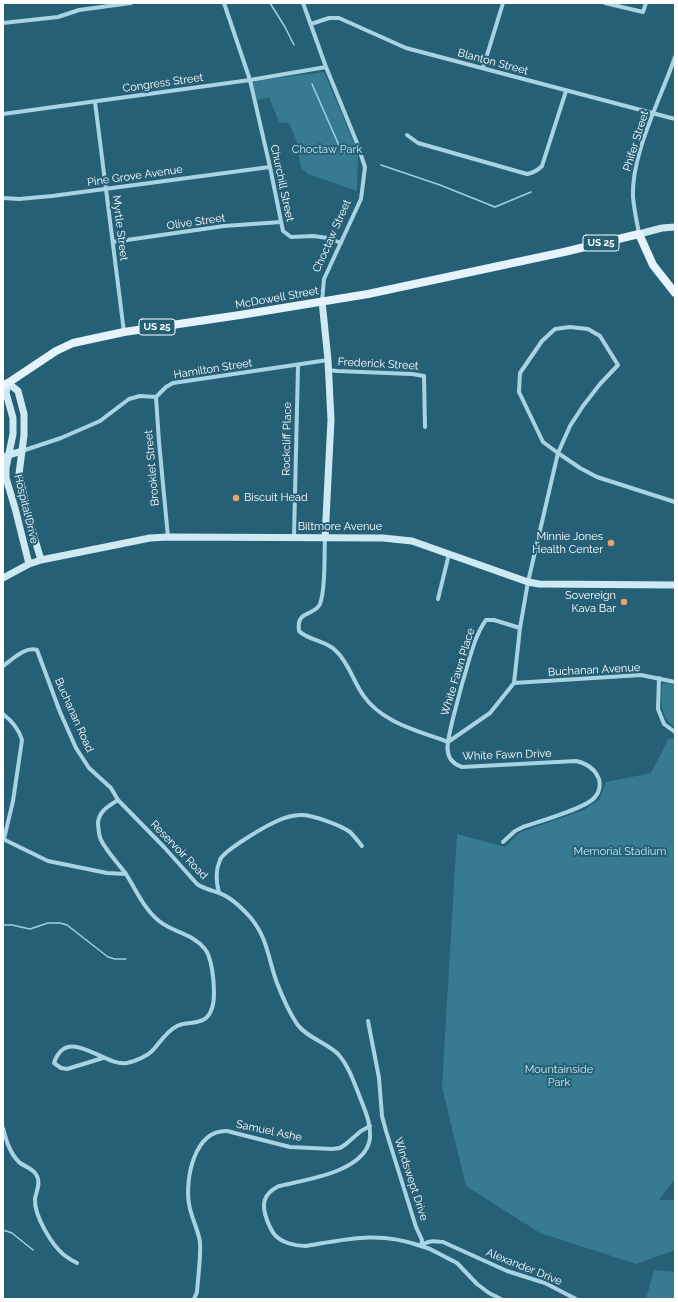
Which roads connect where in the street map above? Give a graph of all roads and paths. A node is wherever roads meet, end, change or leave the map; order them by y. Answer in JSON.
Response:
{"nodes":[{"id":1,"x":131,"y":3,"type":"edge"},
{"id":2,"x":224,"y":3,"type":"edge"},
{"id":3,"x":302,"y":3,"type":"edge"},
{"id":4,"x":502,"y":3,"type":"edge"},
{"id":5,"x":605,"y":3,"type":"edge"},
{"id":6,"x":646,"y":3,"type":"edge"},
{"id":7,"x":3,"y":23,"type":"edge"},
{"id":8,"x":311,"y":24,"type":"junction"},
{"id":9,"x":675,"y":57,"type":"edge"},
{"id":10,"x":326,"y":67,"type":"junction"},
{"id":11,"x":483,"y":68,"type":"junction"},
{"id":12,"x":250,"y":80,"type":"junction"},
{"id":13,"x":566,"y":91,"type":"junction"},
{"id":14,"x":95,"y":102,"type":"junction"},
{"id":15,"x":653,"y":113,"type":"junction"},
{"id":16,"x":3,"y":114,"type":"edge"},
{"id":17,"x":675,"y":119,"type":"edge"},
{"id":18,"x":407,"y":135,"type":"dead end"},
{"id":19,"x":270,"y":167,"type":"junction"},
{"id":20,"x":106,"y":188,"type":"junction"},
{"id":21,"x":3,"y":198,"type":"edge"},
{"id":22,"x":281,"y":222,"type":"junction"},
{"id":23,"x":675,"y":227,"type":"edge"},
{"id":24,"x":639,"y":234,"type":"junction"},
{"id":25,"x":113,"y":242,"type":"junction"},
{"id":26,"x":341,"y":243,"type":"junction"},
{"id":27,"x":675,"y":293,"type":"edge"},
{"id":28,"x":322,"y":301,"type":"junction"},
{"id":29,"x":124,"y":332,"type":"junction"},
{"id":30,"x":328,"y":360,"type":"junction"},
{"id":31,"x":298,"y":366,"type":"junction"},
{"id":32,"x":328,"y":370,"type":"junction"},
{"id":33,"x":5,"y":384,"type":"edge"},
{"id":34,"x":156,"y":397,"type":"junction"},
{"id":35,"x":425,"y":427,"type":"dead end"},
{"id":36,"x":22,"y":451,"type":"junction"},
{"id":37,"x":558,"y":453,"type":"junction"},
{"id":38,"x":6,"y":456,"type":"edge"},
{"id":39,"x":4,"y":469,"type":"edge"},
{"id":40,"x":675,"y":502,"type":"edge"},
{"id":41,"x":168,"y":537,"type":"junction"},
{"id":42,"x":294,"y":537,"type":"junction"},
{"id":43,"x":325,"y":538,"type":"junction"},
{"id":44,"x":449,"y":554,"type":"junction"},
{"id":45,"x":40,"y":560,"type":"junction"},
{"id":46,"x":29,"y":564,"type":"junction"},
{"id":47,"x":3,"y":578,"type":"edge"},
{"id":48,"x":528,"y":582,"type":"junction"},
{"id":49,"x":675,"y":585,"type":"edge"},
{"id":50,"x":438,"y":599,"type":"dead end"},
{"id":51,"x":520,"y":628,"type":"junction"},
{"id":52,"x":3,"y":666,"type":"edge"},
{"id":53,"x":658,"y":678,"type":"junction"},
{"id":54,"x":675,"y":682,"type":"edge"},
{"id":55,"x":514,"y":683,"type":"junction"},
{"id":56,"x":3,"y":714,"type":"edge"},
{"id":57,"x":675,"y":732,"type":"edge"},
{"id":58,"x":448,"y":742,"type":"junction"},
{"id":59,"x":118,"y":800,"type":"junction"},
{"id":60,"x":3,"y":839,"type":"edge"},
{"id":61,"x":503,"y":842,"type":"dead end"},
{"id":62,"x":362,"y":846,"type":"dead end"},
{"id":63,"x":126,"y":874,"type":"junction"},
{"id":64,"x":219,"y":893,"type":"junction"},
{"id":65,"x":368,"y":1021,"type":"dead end"},
{"id":66,"x":103,"y":1058,"type":"junction"},
{"id":67,"x":370,"y":1126,"type":"junction"},
{"id":68,"x":3,"y":1128,"type":"edge"},
{"id":69,"x":421,"y":1246,"type":"junction"},
{"id":70,"x":77,"y":1263,"type":"dead end"},
{"id":71,"x":194,"y":1299,"type":"edge"},
{"id":72,"x":501,"y":1299,"type":"edge"},
{"id":73,"x":576,"y":1299,"type":"edge"}],
"edges":[{"from":1,"to":7,"type":"street"},
{"from":2,"to":12,"type":"street","name":"Churchill Street"},
{"from":3,"to":8,"type":"street","name":"Choctaw Street"},
{"from":4,"to":11,"type":"street"},
{"from":5,"to":6,"type":"street"},
{"from":8,"to":10,"type":"street","name":"Choctaw Street"},
{"from":8,"to":11,"type":"street","name":"Blanton Street"},
{"from":9,"to":15,"type":"street","name":"Phifer Street"},
{"from":10,"to":12,"type":"street","name":"Congress Street"},
{"from":10,"to":26,"type":"street","name":"Choctaw Street"},
{"from":11,"to":13,"type":"street","name":"Blanton Street"},
{"from":12,"to":14,"type":"street","name":"Congress Street"},
{"from":12,"to":19,"type":"street","name":"Churchill Street"},
{"from":13,"to":15,"type":"street","name":"Blanton Street"},
{"from":13,"to":18,"type":"street"},
{"from":14,"to":16,"type":"street","name":"Congress Street"},
{"from":14,"to":20,"type":"street","name":"Myrtle Street"},
{"from":15,"to":17,"type":"street","name":"Blanton Street"},
{"from":15,"to":24,"type":"street","name":"Phifer Street"},
{"from":19,"to":20,"type":"street","name":"Pine Grove Avenue"},
{"from":19,"to":22,"type":"street","name":"Churchill Street"},
{"from":20,"to":21,"type":"street","name":"Pine Grove Avenue"},
{"from":20,"to":25,"type":"street","name":"Myrtle Street"},
{"from":22,"to":25,"type":"street","name":"Olive Street"},
{"from":22,"to":26,"type":"street","name":"Churchill Street"},
{"from":23,"to":24,"type":"main road"},
{"from":24,"to":27,"type":"main road"},
{"from":24,"to":28,"type":"main road","name":"McDowell Street","number":"US 25"},
{"from":25,"to":29,"type":"street","name":"Myrtle Street"},
{"from":26,"to":28,"type":"street","name":"Choctaw Street"},
{"from":28,"to":29,"type":"main road","name":"McDowell Street","number":"US 25"},
{"from":28,"to":30,"type":"main road","name":"Choctaw Street"},
{"from":29,"to":33,"type":"main road","name":"McDowell Street","number":"US 25"},
{"from":30,"to":31,"type":"street","name":"Hamilton Street"},
{"from":30,"to":32,"type":"main road","name":"Choctaw Street"},
{"from":31,"to":34,"type":"street","name":"Hamilton Street"},
{"from":31,"to":42,"type":"street","name":"Rockcliff Place"},
{"from":32,"to":35,"type":"street","name":"Frederick Street"},
{"from":32,"to":43,"type":"main road","name":"Choctaw Street"},
{"from":33,"to":36,"type":"main road","name":"Hospital Drive"},
{"from":33,"to":38,"type":"main road","name":"Hospital Drive"},
{"from":34,"to":36,"type":"street"},
{"from":34,"to":41,"type":"street","name":"Brooklet Street"},
{"from":36,"to":38,"type":"main road"},
{"from":36,"to":39,"type":"main road"},
{"from":36,"to":45,"type":"main road","name":"Hospital Drive"},
{"from":37,"to":37,"type":"street"},
{"from":37,"to":40,"type":"street"},
{"from":37,"to":48,"type":"street"},
{"from":38,"to":39,"type":"main road","name":"Hospital Drive"},
{"from":39,"to":46,"type":"main road","name":"Hospital Drive"},
{"from":41,"to":42,"type":"main road","name":"Biltmore Avenue"},
{"from":41,"to":45,"type":"main road","name":"Biltmore Avenue"},
{"from":42,"to":43,"type":"main road","name":"Biltmore Avenue"},
{"from":43,"to":44,"type":"main road","name":"Biltmore Avenue"},
{"from":43,"to":58,"type":"street"},
{"from":44,"to":48,"type":"main road","name":"Biltmore Avenue"},
{"from":44,"to":50,"type":"street"},
{"from":45,"to":46,"type":"main road","name":"Biltmore Avenue"},
{"from":46,"to":47,"type":"main road","name":"Biltmore Avenue"},
{"from":48,"to":49,"type":"main road","name":"Biltmore Avenue"},
{"from":48,"to":51,"type":"street"},
{"from":51,"to":55,"type":"street"},
{"from":51,"to":58,"type":"street","name":"White Fawn Place"},
{"from":52,"to":59,"type":"street","name":"Buchanan Road"},
{"from":53,"to":54,"type":"street","name":"Buchanan Avenue"},
{"from":53,"to":55,"type":"street","name":"Buchanan Avenue"},
{"from":53,"to":57,"type":"street"},
{"from":55,"to":58,"type":"street","name":"White Fawn Drive"},
{"from":56,"to":60,"type":"street"},
{"from":58,"to":61,"type":"street","name":"White Fawn Drive"},
{"from":59,"to":63,"type":"street"},
{"from":59,"to":64,"type":"street","name":"Reservoir Road"},
{"from":60,"to":63,"type":"street"},
{"from":62,"to":64,"type":"street"},
{"from":63,"to":66,"type":"street"},
{"from":64,"to":67,"type":"street","name":"Reservoir Road"},
{"from":65,"to":69,"type":"street","name":"Windswept Drive"},
{"from":66,"to":66,"type":"street"},
{"from":67,"to":69,"type":"street","name":"Reservoir Road"},
{"from":67,"to":71,"type":"street","name":"Samuel Ashe"},
{"from":68,"to":70,"type":"street"},
{"from":69,"to":72,"type":"street"},
{"from":69,"to":73,"type":"street","name":"Alexander Drive"}]}
